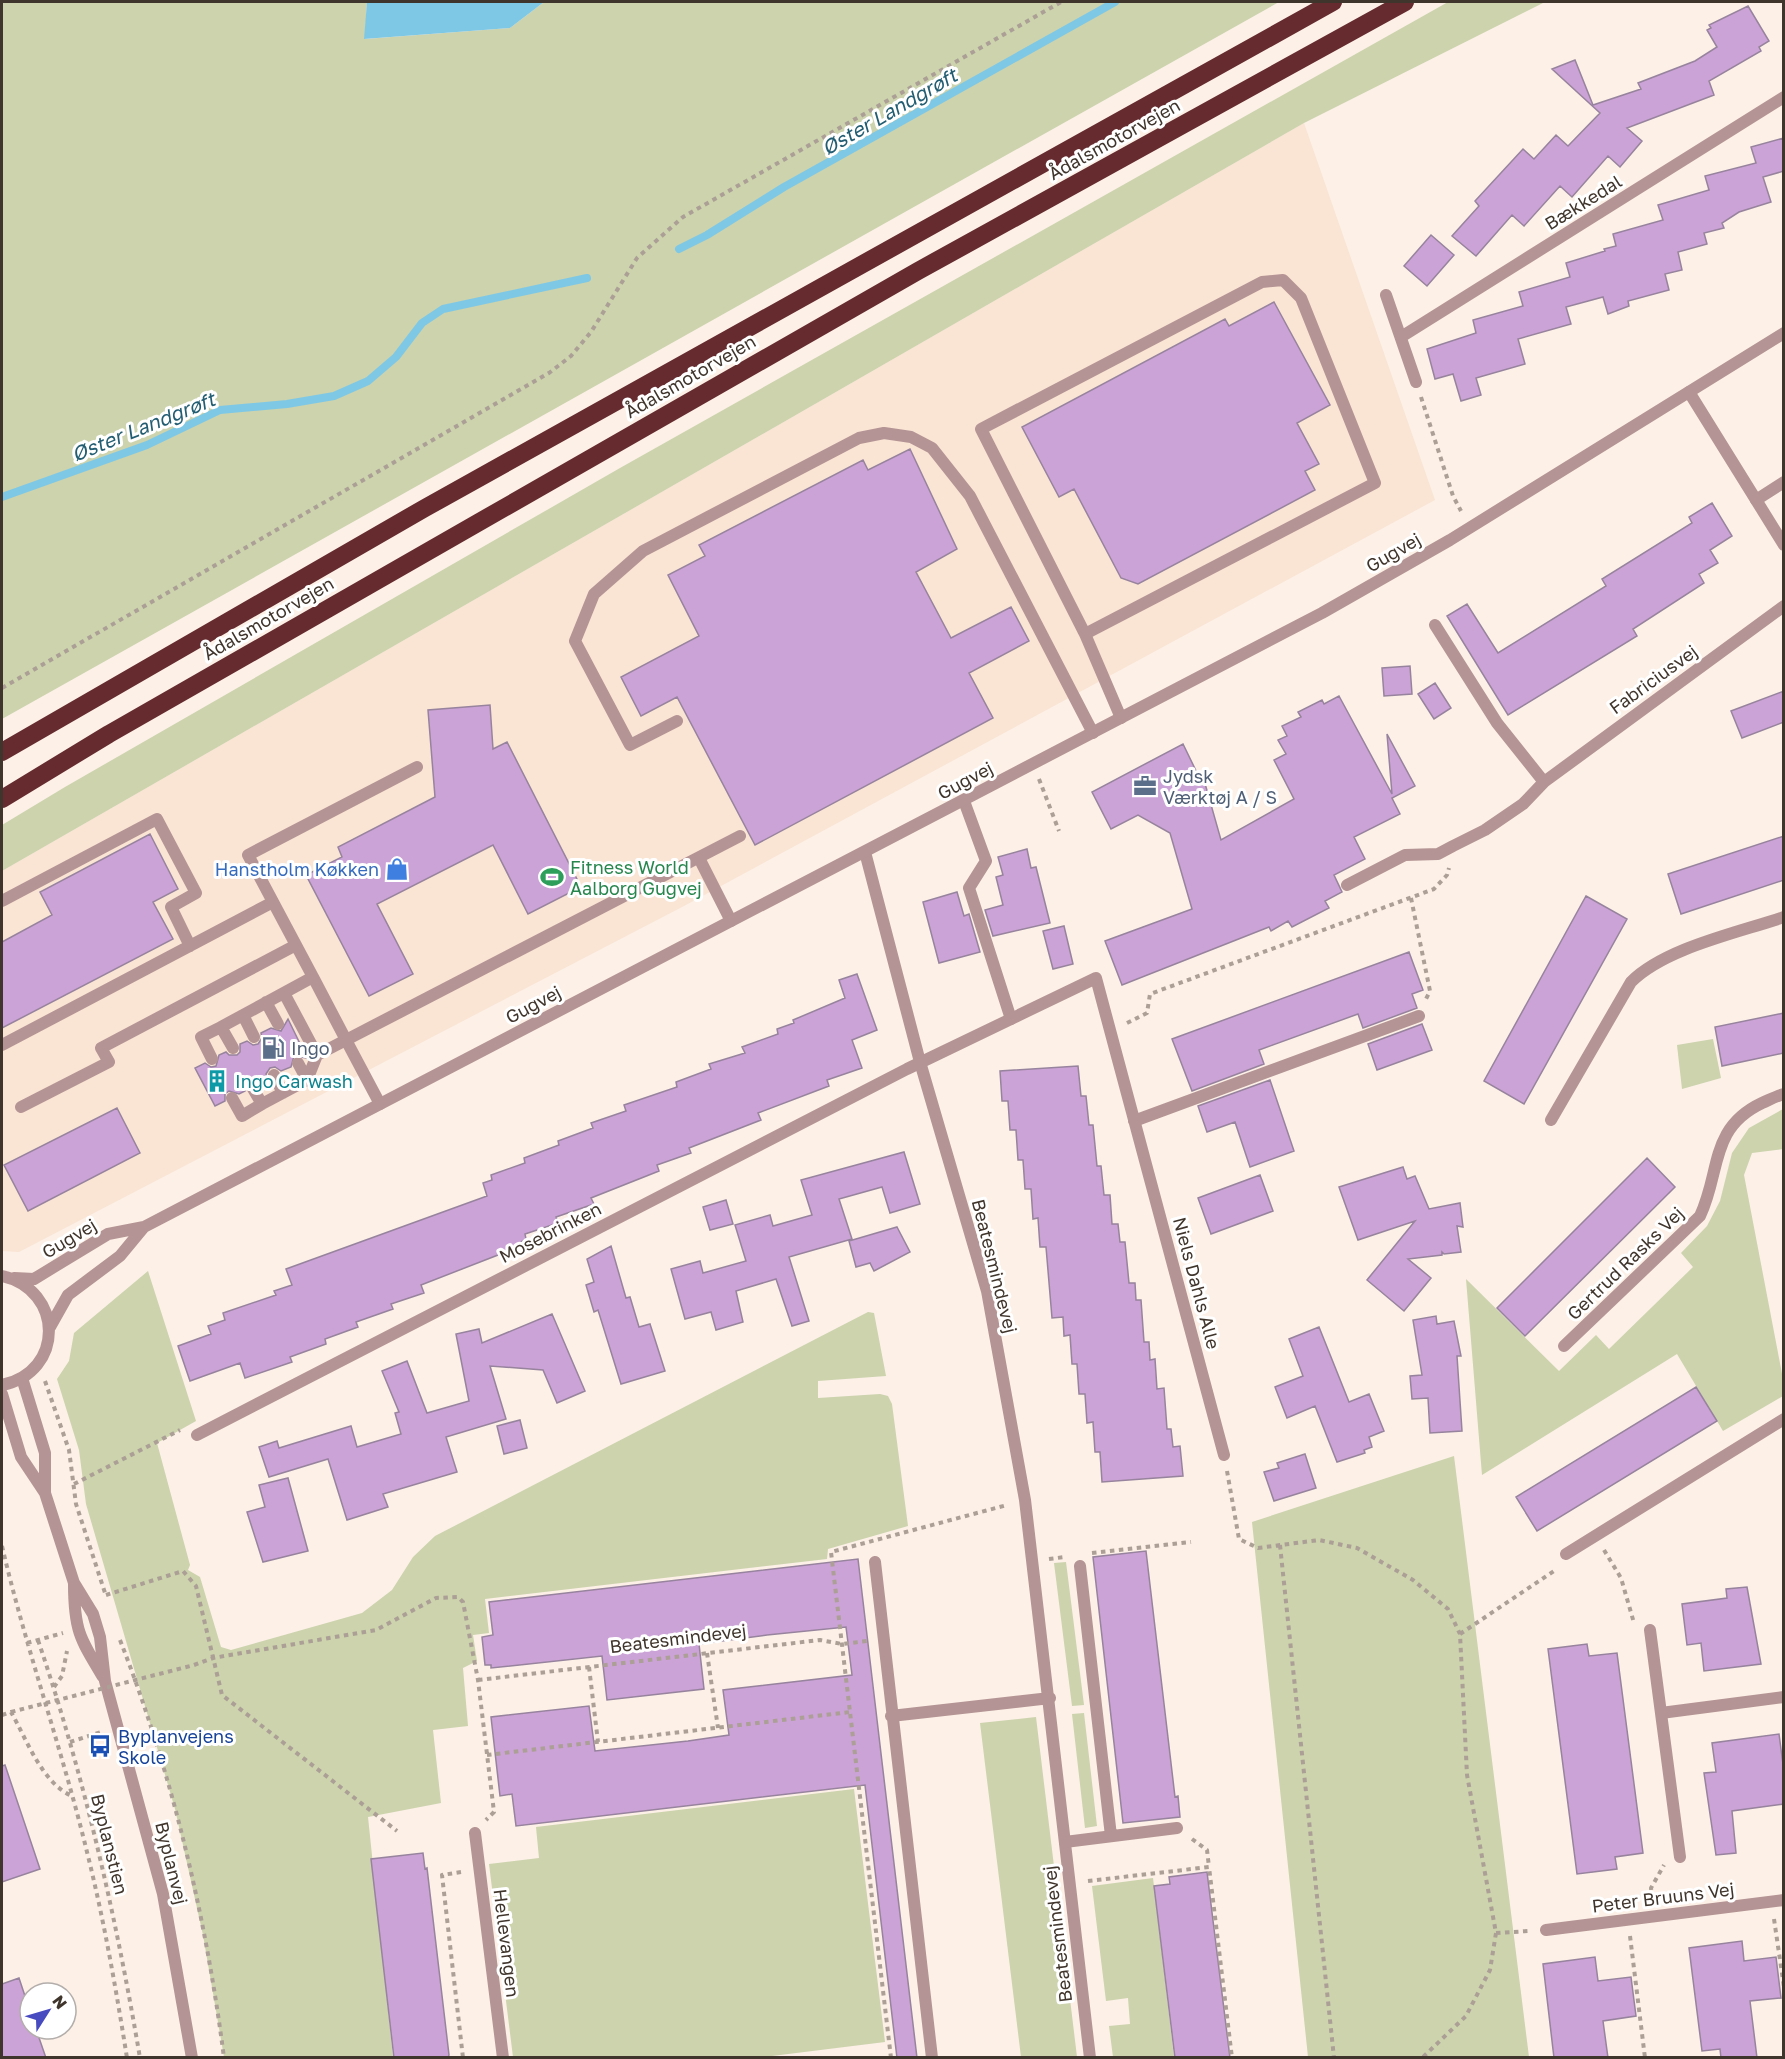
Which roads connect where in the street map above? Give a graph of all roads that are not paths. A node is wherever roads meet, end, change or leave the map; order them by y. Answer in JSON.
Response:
{"nodes":[{"id":1,"x":1333,"y":2,"type":"edge"},
{"id":2,"x":1405,"y":2,"type":"edge"},
{"id":3,"x":1784,"y":97,"type":"edge"},
{"id":4,"x":1386,"y":295,"type":"dead end"},
{"id":5,"x":1784,"y":333,"type":"edge"},
{"id":6,"x":1401,"y":337,"type":"junction"},
{"id":7,"x":1416,"y":382,"type":"road end"},
{"id":8,"x":1689,"y":392,"type":"junction"},
{"id":9,"x":1784,"y":482,"type":"edge"},
{"id":10,"x":1756,"y":500,"type":"junction"},
{"id":11,"x":1784,"y":545,"type":"edge"},
{"id":12,"x":1784,"y":606,"type":"edge"},
{"id":13,"x":1435,"y":625,"type":"dead end"},
{"id":14,"x":1085,"y":634,"type":"junction"},
{"id":15,"x":1121,"y":718,"type":"junction"},
{"id":16,"x":677,"y":720,"type":"dead end"},
{"id":17,"x":1093,"y":733,"type":"junction"},
{"id":18,"x":2,"y":753,"type":"edge"},
{"id":19,"x":417,"y":767,"type":"dead end"},
{"id":20,"x":1544,"y":782,"type":"junction"},
{"id":21,"x":2,"y":799,"type":"edge"},
{"id":22,"x":964,"y":801,"type":"junction"},
{"id":23,"x":740,"y":836,"type":"dead end"},
{"id":24,"x":865,"y":852,"type":"junction"},
{"id":25,"x":699,"y":858,"type":"junction"},
{"id":26,"x":1347,"y":885,"type":"dead end"},
{"id":27,"x":2,"y":901,"type":"edge"},
{"id":28,"x":273,"y":902,"type":"junction"},
{"id":29,"x":1784,"y":917,"type":"edge"},
{"id":30,"x":731,"y":921,"type":"junction"},
{"id":31,"x":296,"y":945,"type":"junction"},
{"id":32,"x":190,"y":946,"type":"junction"},
{"id":33,"x":313,"y":977,"type":"junction"},
{"id":34,"x":284,"y":993,"type":"junction"},
{"id":35,"x":266,"y":1002,"type":"junction"},
{"id":36,"x":243,"y":1015,"type":"junction"},
{"id":37,"x":1419,"y":1016,"type":"road end"},
{"id":38,"x":1011,"y":1019,"type":"junction"},
{"id":39,"x":278,"y":1024,"type":"dead end"},
{"id":40,"x":221,"y":1027,"type":"junction"},
{"id":41,"x":254,"y":1037,"type":"dead end"},
{"id":42,"x":346,"y":1040,"type":"junction"},
{"id":43,"x":2,"y":1045,"type":"edge"},
{"id":44,"x":232,"y":1048,"type":"dead end"},
{"id":45,"x":317,"y":1055,"type":"junction"},
{"id":46,"x":212,"y":1059,"type":"dead end"},
{"id":47,"x":920,"y":1062,"type":"junction"},
{"id":48,"x":298,"y":1063,"type":"dead end"},
{"id":49,"x":274,"y":1075,"type":"dead end"},
{"id":50,"x":307,"y":1080,"type":"junction"},
{"id":51,"x":252,"y":1087,"type":"dead end"},
{"id":52,"x":283,"y":1093,"type":"junction"},
{"id":53,"x":1784,"y":1094,"type":"edge"},
{"id":54,"x":232,"y":1098,"type":"dead end"},
{"id":55,"x":262,"y":1104,"type":"junction"},
{"id":56,"x":380,"y":1104,"type":"junction"},
{"id":57,"x":21,"y":1107,"type":"dead end"},
{"id":58,"x":1551,"y":1120,"type":"dead end"},
{"id":59,"x":1134,"y":1121,"type":"junction"},
{"id":60,"x":144,"y":1227,"type":"junction"},
{"id":61,"x":8,"y":1277,"type":"edge"},
{"id":62,"x":49,"y":1328,"type":"junction"},
{"id":63,"x":1564,"y":1346,"type":"dead end"},
{"id":64,"x":22,"y":1378,"type":"junction"},
{"id":65,"x":2,"y":1385,"type":"edge"},
{"id":66,"x":2,"y":1394,"type":"edge"},
{"id":67,"x":1784,"y":1419,"type":"edge"},
{"id":68,"x":197,"y":1435,"type":"road end"},
{"id":69,"x":1224,"y":1455,"type":"road end"},
{"id":70,"x":45,"y":1493,"type":"junction"},
{"id":71,"x":1566,"y":1554,"type":"road end"},
{"id":72,"x":875,"y":1562,"type":"dead end"},
{"id":73,"x":1080,"y":1566,"type":"road end"},
{"id":74,"x":74,"y":1583,"type":"junction"},
{"id":75,"x":1650,"y":1630,"type":"road end"},
{"id":76,"x":105,"y":1681,"type":"junction"},
{"id":77,"x":1784,"y":1697,"type":"edge"},
{"id":78,"x":1050,"y":1698,"type":"junction"},
{"id":79,"x":1661,"y":1713,"type":"junction"},
{"id":80,"x":891,"y":1716,"type":"junction"},
{"id":81,"x":1177,"y":1828,"type":"dead end"},
{"id":82,"x":475,"y":1833,"type":"road end"},
{"id":83,"x":1111,"y":1836,"type":"junction"},
{"id":84,"x":1065,"y":1842,"type":"junction"},
{"id":85,"x":1680,"y":1857,"type":"road end"},
{"id":86,"x":1778,"y":1901,"type":"edge"},
{"id":87,"x":1546,"y":1930,"type":"road end"},
{"id":88,"x":192,"y":2058,"type":"edge"},
{"id":89,"x":502,"y":2058,"type":"edge"},
{"id":90,"x":932,"y":2058,"type":"edge"},
{"id":91,"x":1090,"y":2058,"type":"edge"}],
"edges":[{"from":1,"to":18,"type":"highway","name":"Ådalsmotorvejen"},
{"from":2,"to":21,"type":"highway","name":"Ådalsmotorvejen"},
{"from":3,"to":6,"type":"street","name":"Bækkedal"},
{"from":4,"to":6,"type":"street"},
{"from":5,"to":8,"type":"street","name":"Gugvej"},
{"from":6,"to":7,"type":"street"},
{"from":8,"to":10,"type":"street"},
{"from":8,"to":15,"type":"street","name":"Gugvej"},
{"from":9,"to":10,"type":"street"},
{"from":10,"to":11,"type":"street"},
{"from":12,"to":20,"type":"street","name":"Fabriciusvej"},
{"from":13,"to":20,"type":"street"},
{"from":14,"to":14,"type":"street"},
{"from":14,"to":15,"type":"street"},
{"from":15,"to":17,"type":"street","name":"Gugvej"},
{"from":16,"to":17,"type":"street"},
{"from":17,"to":22,"type":"street","name":"Gugvej"},
{"from":19,"to":28,"type":"street"},
{"from":20,"to":26,"type":"street","name":"Fabriciusvej"},
{"from":22,"to":24,"type":"street","name":"Gugvej"},
{"from":22,"to":38,"type":"street"},
{"from":23,"to":25,"type":"street"},
{"from":24,"to":30,"type":"street","name":"Gugvej"},
{"from":24,"to":47,"type":"street","name":"Beatesmindevej"},
{"from":25,"to":30,"type":"street"},
{"from":25,"to":42,"type":"street"},
{"from":27,"to":32,"type":"street"},
{"from":28,"to":31,"type":"street"},
{"from":28,"to":32,"type":"street"},
{"from":29,"to":58,"type":"street"},
{"from":30,"to":56,"type":"street","name":"Gugvej"},
{"from":31,"to":33,"type":"street"},
{"from":31,"to":57,"type":"street"},
{"from":32,"to":43,"type":"street"},
{"from":33,"to":34,"type":"street"},
{"from":33,"to":42,"type":"street"},
{"from":34,"to":35,"type":"street"},
{"from":34,"to":45,"type":"street"},
{"from":35,"to":36,"type":"street"},
{"from":35,"to":39,"type":"street"},
{"from":36,"to":40,"type":"street"},
{"from":36,"to":41,"type":"street"},
{"from":37,"to":59,"type":"street"},
{"from":38,"to":47,"type":"street","name":"Niels Dahls Alle"},
{"from":38,"to":59,"type":"street","name":"Niels Dahls Alle"},
{"from":40,"to":44,"type":"street"},
{"from":40,"to":46,"type":"street"},
{"from":42,"to":45,"type":"street"},
{"from":42,"to":56,"type":"street"},
{"from":45,"to":50,"type":"street"},
{"from":47,"to":68,"type":"street","name":"Mosebrinken"},
{"from":47,"to":78,"type":"street","name":"Beatesmindevej"},
{"from":48,"to":50,"type":"street"},
{"from":49,"to":52,"type":"street"},
{"from":50,"to":52,"type":"street"},
{"from":51,"to":55,"type":"street"},
{"from":52,"to":55,"type":"street"},
{"from":53,"to":63,"type":"street","name":"Gertrud Rasks Vej"},
{"from":54,"to":55,"type":"street"},
{"from":56,"to":60,"type":"street","name":"Gugvej"},
{"from":59,"to":69,"type":"street","name":"Niels Dahls Alle"},
{"from":60,"to":61,"type":"street","name":"Gugvej"},
{"from":60,"to":62,"type":"street","name":"Gugvej"},
{"from":61,"to":62,"type":"street"},
{"from":62,"to":64,"type":"street","name":"Gugvej"},
{"from":64,"to":65,"type":"street"},
{"from":64,"to":70,"type":"street","name":"Byplanvej"},
{"from":66,"to":70,"type":"street","name":"Byplanvej"},
{"from":67,"to":71,"type":"street"},
{"from":70,"to":74,"type":"street","name":"Byplanvej"},
{"from":72,"to":80,"type":"street"},
{"from":73,"to":83,"type":"street"},
{"from":74,"to":76,"type":"street","name":"Byplanvej"},
{"from":74,"to":76,"type":"street","name":"Byplanvej"},
{"from":75,"to":79,"type":"street"},
{"from":76,"to":88,"type":"street","name":"Byplanvej"},
{"from":77,"to":79,"type":"street"},
{"from":78,"to":80,"type":"street"},
{"from":78,"to":84,"type":"street","name":"Beatesmindevej"},
{"from":79,"to":85,"type":"street"},
{"from":80,"to":90,"type":"street"},
{"from":81,"to":83,"type":"street"},
{"from":82,"to":89,"type":"street","name":"Hellevangen"},
{"from":83,"to":84,"type":"street"},
{"from":84,"to":91,"type":"street","name":"Beatesmindevej"},
{"from":86,"to":87,"type":"street","name":"Peter Bruuns Vej"}]}
